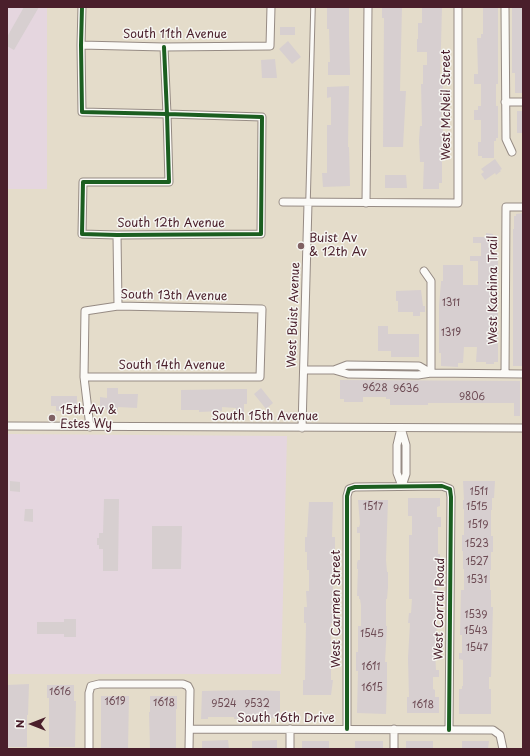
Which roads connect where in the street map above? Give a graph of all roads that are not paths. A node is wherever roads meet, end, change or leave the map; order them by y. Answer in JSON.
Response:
{"nodes":[{"id":1,"x":82,"y":7,"type":"edge"},
{"id":2,"x":271,"y":7,"type":"edge"},
{"id":3,"x":313,"y":7,"type":"edge"},
{"id":4,"x":368,"y":7,"type":"edge"},
{"id":5,"x":458,"y":7,"type":"edge"},
{"id":6,"x":505,"y":7,"type":"edge"},
{"id":7,"x":81,"y":45,"type":"junction"},
{"id":8,"x":164,"y":47,"type":"junction"},
{"id":9,"x":505,"y":102,"type":"junction"},
{"id":10,"x":523,"y":102,"type":"edge"},
{"id":11,"x":167,"y":114,"type":"junction"},
{"id":12,"x":512,"y":152,"type":"dead end"},
{"id":13,"x":283,"y":202,"type":"dead end"},
{"id":14,"x":308,"y":203,"type":"junction"},
{"id":15,"x":366,"y":203,"type":"junction"},
{"id":16,"x":523,"y":206,"type":"edge"},
{"id":17,"x":117,"y":235,"type":"junction"},
{"id":18,"x":424,"y":271,"type":"dead end"},
{"id":19,"x":118,"y":306,"type":"junction"},
{"id":20,"x":359,"y":365,"type":"junction"},
{"id":21,"x":304,"y":370,"type":"junction"},
{"id":22,"x":334,"y":370,"type":"junction"},
{"id":23,"x":431,"y":373,"type":"junction"},
{"id":24,"x":358,"y":374,"type":"junction"},
{"id":25,"x":505,"y":374,"type":"junction"},
{"id":26,"x":523,"y":374,"type":"edge"},
{"id":27,"x":84,"y":377,"type":"junction"},
{"id":28,"x":260,"y":377,"type":"joint"},
{"id":29,"x":7,"y":426,"type":"edge"},
{"id":30,"x":90,"y":426,"type":"junction"},
{"id":31,"x":302,"y":428,"type":"junction"},
{"id":32,"x":401,"y":428,"type":"junction"},
{"id":33,"x":523,"y":428,"type":"edge"},
{"id":34,"x":397,"y":461,"type":"junction"},
{"id":35,"x":406,"y":461,"type":"junction"},
{"id":36,"x":402,"y":486,"type":"junction"},
{"id":37,"x":190,"y":729,"type":"junction"},
{"id":38,"x":290,"y":729,"type":"junction"},
{"id":39,"x":347,"y":729,"type":"junction"},
{"id":40,"x":394,"y":729,"type":"junction"},
{"id":41,"x":449,"y":730,"type":"junction"},
{"id":42,"x":89,"y":749,"type":"edge"},
{"id":43,"x":189,"y":749,"type":"edge"},
{"id":44,"x":290,"y":749,"type":"edge"},
{"id":45,"x":394,"y":749,"type":"edge"},
{"id":46,"x":503,"y":749,"type":"edge"}],
"edges":[{"from":1,"to":7,"type":"street"},
{"from":2,"to":8,"type":"street","name":"South 11th Avenue"},
{"from":3,"to":14,"type":"lane"},
{"from":4,"to":15,"type":"street"},
{"from":5,"to":15,"type":"street","name":"West McNeil Street"},
{"from":6,"to":9,"type":"street"},
{"from":7,"to":8,"type":"street","name":"South 11th Avenue"},
{"from":7,"to":11,"type":"street"},
{"from":8,"to":11,"type":"street"},
{"from":9,"to":10,"type":"street"},
{"from":9,"to":12,"type":"street"},
{"from":11,"to":17,"type":"street","name":"South 12th Avenue"},
{"from":11,"to":17,"type":"street","name":"South 12th Avenue"},
{"from":13,"to":14,"type":"street"},
{"from":14,"to":15,"type":"street"},
{"from":14,"to":21,"type":"street","name":"West Buist Avenue"},
{"from":16,"to":25,"type":"street","name":"West Kachina Trail"},
{"from":17,"to":19,"type":"street"},
{"from":18,"to":23,"type":"street"},
{"from":19,"to":27,"type":"street","name":"South 13th Avenue"},
{"from":19,"to":28,"type":"street","name":"South 13th Avenue"},
{"from":20,"to":22,"type":"street"},
{"from":20,"to":23,"type":"street"},
{"from":20,"to":24,"type":"street"},
{"from":21,"to":22,"type":"street"},
{"from":21,"to":31,"type":"street","name":"West Buist Avenue"},
{"from":22,"to":24,"type":"street"},
{"from":23,"to":24,"type":"street"},
{"from":23,"to":25,"type":"street"},
{"from":25,"to":26,"type":"street"},
{"from":27,"to":28,"type":"street","name":"South 14th Avenue"},
{"from":27,"to":30,"type":"street"},
{"from":29,"to":30,"type":"street","name":"South 15th Avenue"},
{"from":30,"to":31,"type":"street","name":"South 15th Avenue"},
{"from":31,"to":32,"type":"street","name":"South 15th Avenue"},
{"from":32,"to":33,"type":"street","name":"South 15th Avenue"},
{"from":32,"to":34,"type":"street"},
{"from":32,"to":35,"type":"street"},
{"from":34,"to":35,"type":"street"},
{"from":34,"to":36,"type":"street"},
{"from":35,"to":36,"type":"street"},
{"from":36,"to":39,"type":"street","name":"West Carmen Street"},
{"from":36,"to":41,"type":"street","name":"West Corral Road"},
{"from":37,"to":38,"type":"street","name":"South 16th Drive"},
{"from":37,"to":42,"type":"street"},
{"from":37,"to":43,"type":"street"},
{"from":38,"to":39,"type":"street","name":"South 16th Drive"},
{"from":38,"to":44,"type":"street"},
{"from":39,"to":40,"type":"street","name":"South 16th Drive"},
{"from":40,"to":41,"type":"street","name":"South 16th Drive"},
{"from":40,"to":45,"type":"street"},
{"from":41,"to":46,"type":"street","name":"South 16th Drive"}]}
